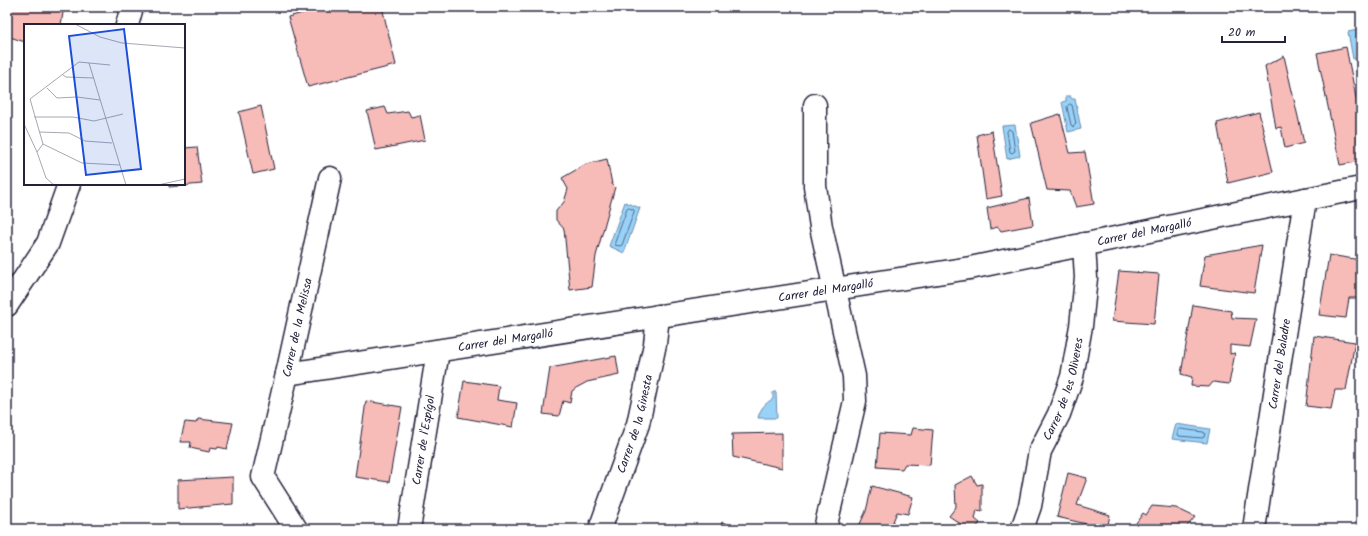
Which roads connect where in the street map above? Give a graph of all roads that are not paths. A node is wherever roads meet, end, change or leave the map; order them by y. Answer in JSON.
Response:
{"nodes":[{"id":1,"x":132,"y":7,"type":"edge"},
{"id":2,"x":127,"y":24,"type":"edge"},
{"id":3,"x":815,"y":104,"type":"dead end"},
{"id":4,"x":330,"y":178,"type":"dead end"},
{"id":5,"x":69,"y":185,"type":"edge"},
{"id":6,"x":1361,"y":188,"type":"edge"},
{"id":7,"x":1305,"y":199,"type":"junction"},
{"id":8,"x":1084,"y":244,"type":"junction"},
{"id":9,"x":835,"y":289,"type":"junction"},
{"id":10,"x":7,"y":304,"type":"edge"},
{"id":11,"x":658,"y":316,"type":"junction"},
{"id":12,"x":438,"y":350,"type":"junction"},
{"id":13,"x":287,"y":374,"type":"junction"},
{"id":14,"x":296,"y":529,"type":"edge"},
{"id":15,"x":409,"y":529,"type":"edge"},
{"id":16,"x":600,"y":529,"type":"edge"},
{"id":17,"x":825,"y":529,"type":"edge"},
{"id":18,"x":1022,"y":529,"type":"edge"},
{"id":19,"x":1254,"y":529,"type":"edge"}],
"edges":[{"from":1,"to":2,"type":"street"},
{"from":3,"to":9,"type":"street"},
{"from":4,"to":13,"type":"street","name":"Carrer de la Melissa"},
{"from":5,"to":10,"type":"street"},
{"from":6,"to":7,"type":"street","name":"Carrer del Margalló"},
{"from":7,"to":8,"type":"street","name":"Carrer del Margalló"},
{"from":7,"to":19,"type":"street","name":"Carrer del Baladre"},
{"from":8,"to":9,"type":"street","name":"Carrer del Margalló"},
{"from":8,"to":18,"type":"street","name":"Carrer de les Oliveres"},
{"from":9,"to":11,"type":"street","name":"Carrer del Margalló"},
{"from":9,"to":17,"type":"street"},
{"from":11,"to":12,"type":"street","name":"Carrer del Margalló"},
{"from":11,"to":16,"type":"street","name":"Carrer de la Ginesta"},
{"from":12,"to":13,"type":"street","name":"Carrer del Margalló"},
{"from":12,"to":15,"type":"street","name":"Carrer de l'Espígol"},
{"from":13,"to":14,"type":"street","name":"Carrer de la Melissa"}]}
